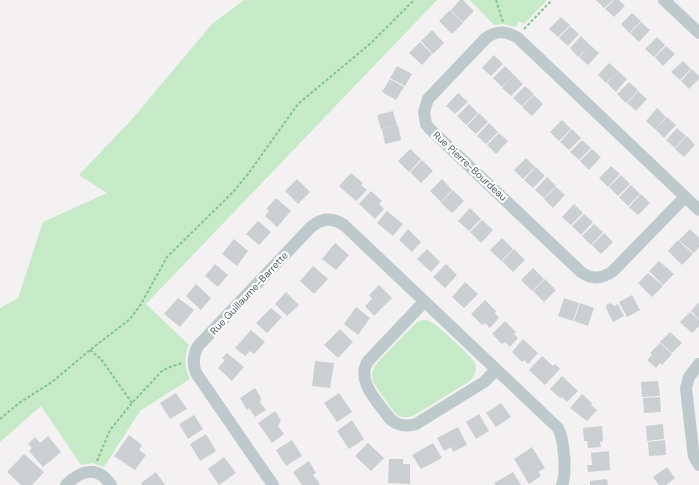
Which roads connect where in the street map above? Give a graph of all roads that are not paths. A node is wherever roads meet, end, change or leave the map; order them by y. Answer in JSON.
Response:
{"nodes":[{"id":1,"x":664,"y":0,"type":"edge"},
{"id":2,"x":699,"y":33,"type":"edge"},
{"id":3,"x":685,"y":197,"type":"junction"},
{"id":4,"x":699,"y":210,"type":"edge"},
{"id":5,"x":424,"y":302,"type":"junction"},
{"id":6,"x":699,"y":364,"type":"edge"},
{"id":7,"x":496,"y":370,"type":"junction"},
{"id":8,"x":699,"y":465,"type":"edge"},
{"id":9,"x":66,"y":485,"type":"edge"},
{"id":10,"x":111,"y":485,"type":"edge"},
{"id":11,"x":273,"y":485,"type":"edge"},
{"id":12,"x":562,"y":485,"type":"edge"}],
"edges":[{"from":1,"to":2,"type":"street"},
{"from":3,"to":3,"type":"street","name":"Rue Pierre-Bourdeau"},
{"from":3,"to":4,"type":"street"},
{"from":5,"to":7,"type":"street","name":"Rue Guillaume-Barrette"},
{"from":5,"to":7,"type":"street"},
{"from":5,"to":11,"type":"street","name":"Rue Guillaume-Barrette"},
{"from":6,"to":8,"type":"street"},
{"from":7,"to":12,"type":"street","name":"Rue Guillaume-Barrette"},
{"from":9,"to":10,"type":"street"}]}
